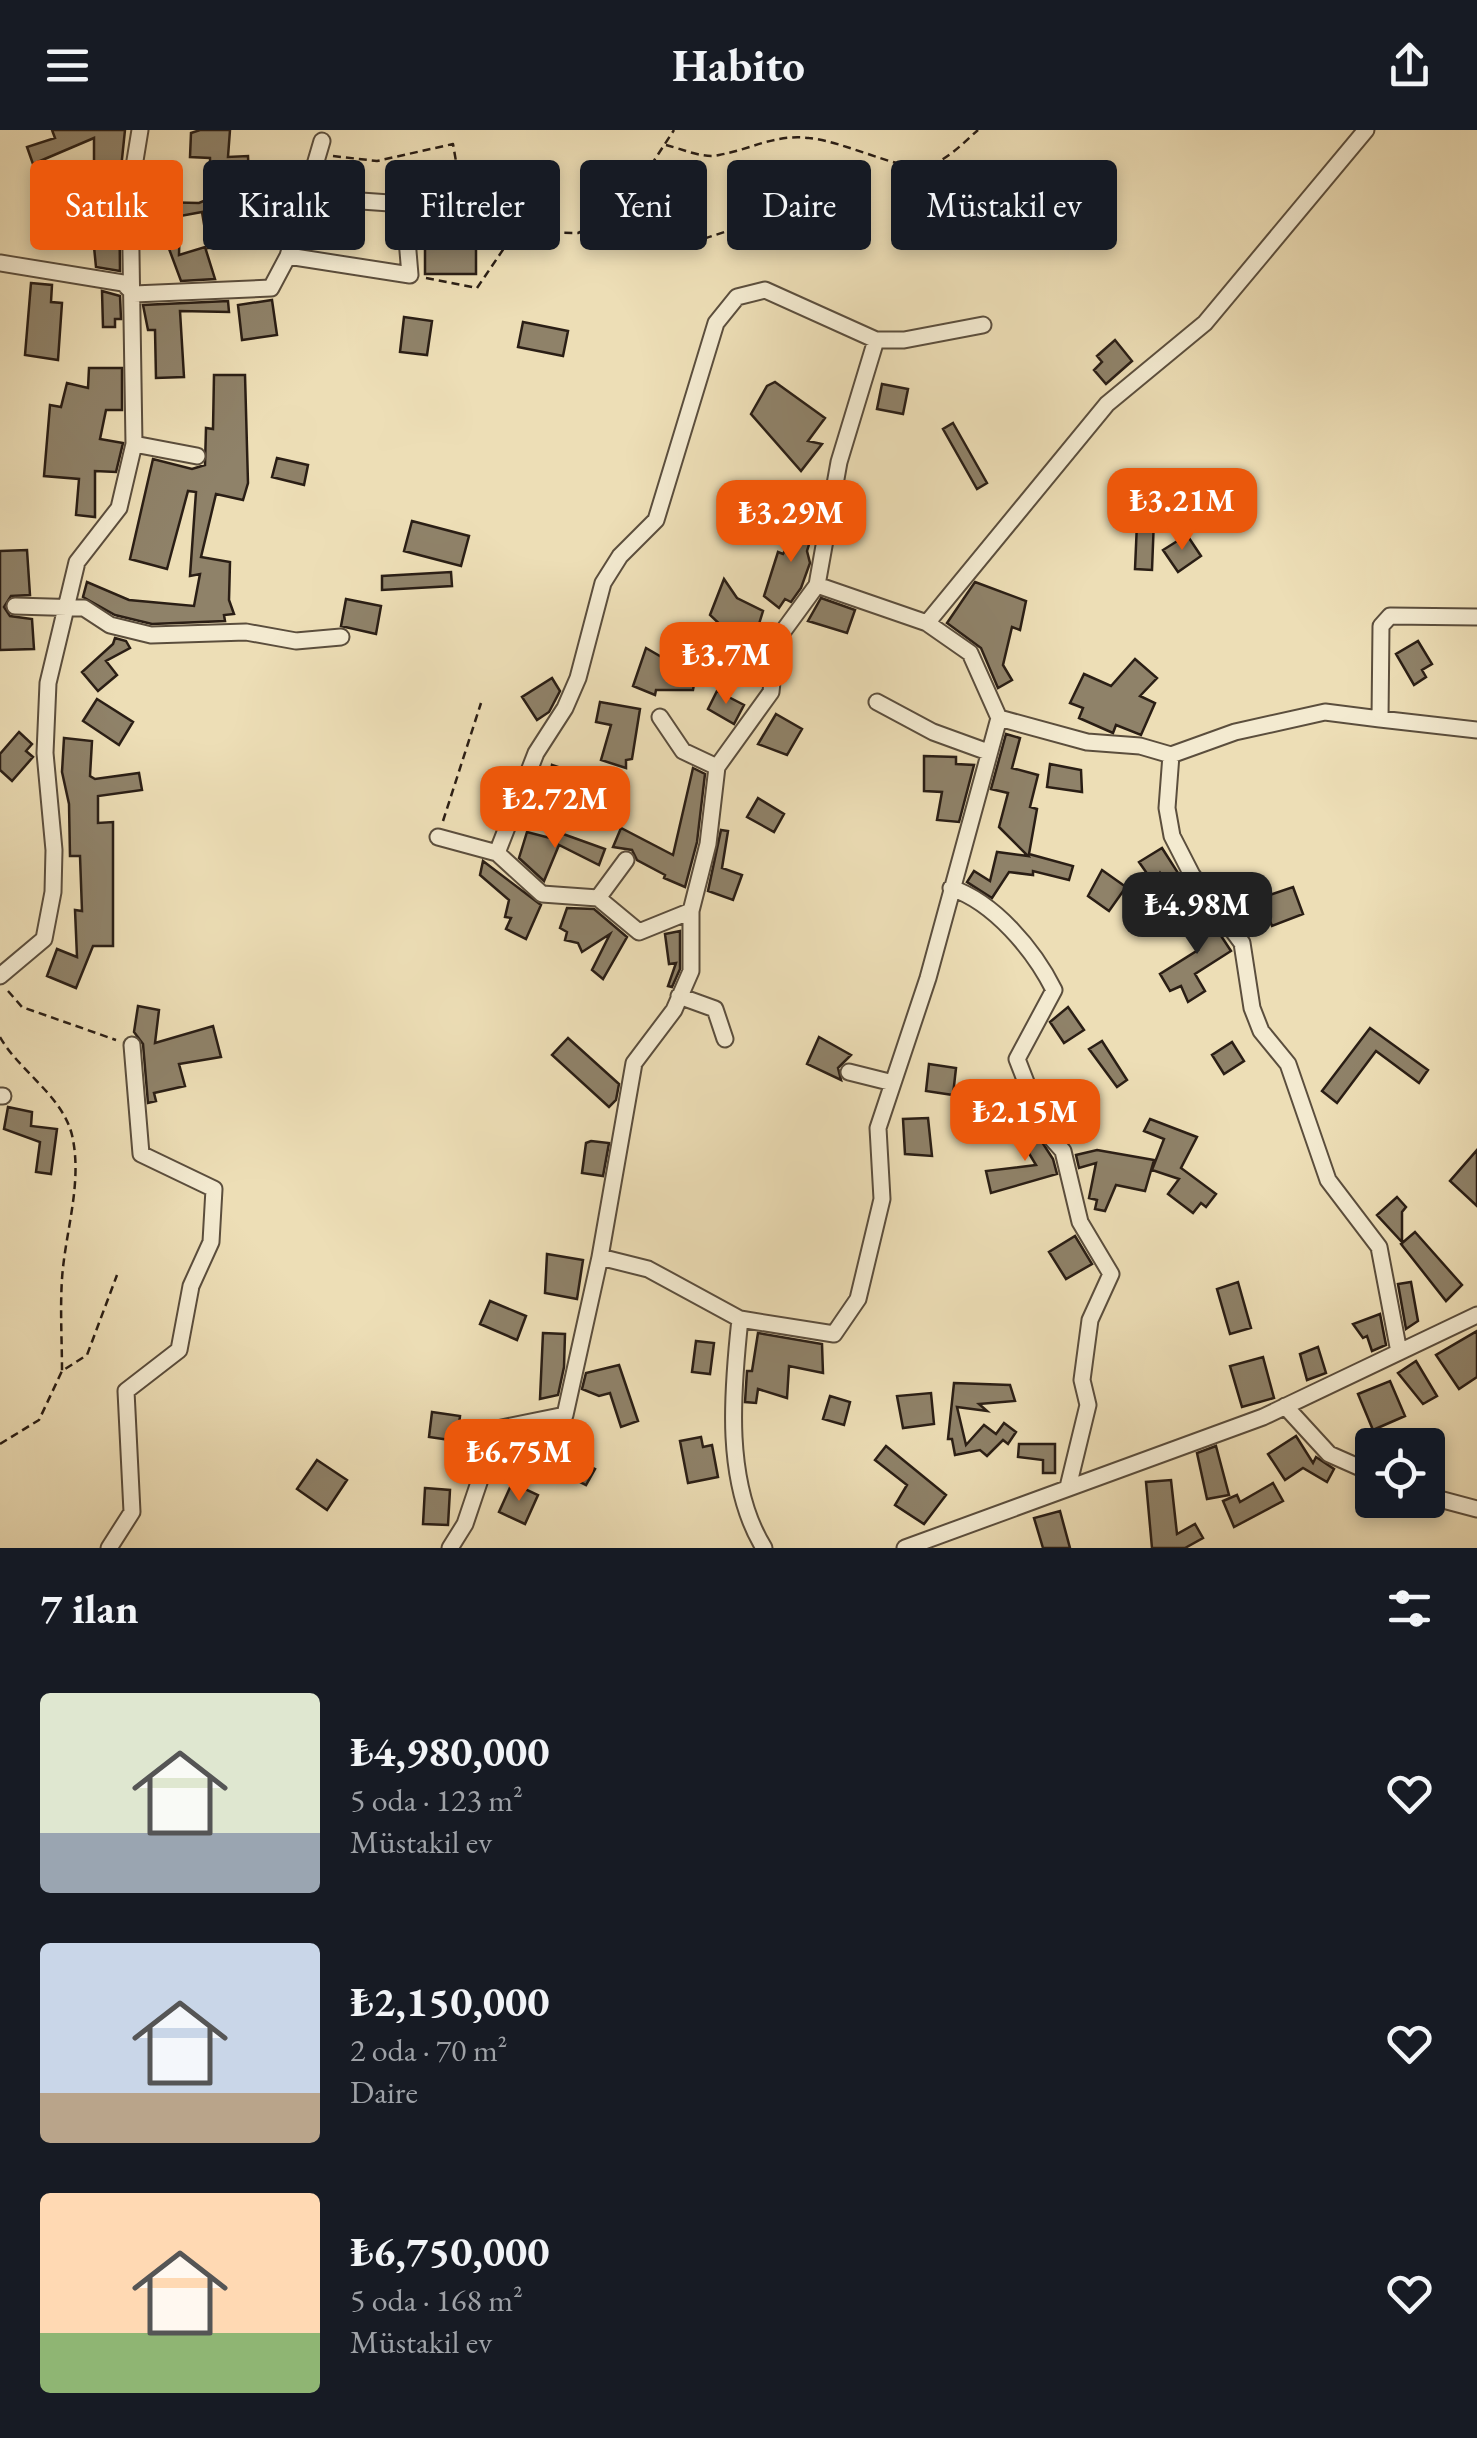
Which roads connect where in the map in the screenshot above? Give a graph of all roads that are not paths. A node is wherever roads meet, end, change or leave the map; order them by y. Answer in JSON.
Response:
{"nodes":[{"id":1,"x":140,"y":130,"type":"edge"},
{"id":2,"x":1366,"y":130,"type":"edge"},
{"id":3,"x":319,"y":148,"type":"road end"},
{"id":4,"x":315,"y":160,"type":"edge"},
{"id":5,"x":365,"y":201,"type":"edge"},
{"id":6,"x":290,"y":250,"type":"edge"},
{"id":7,"x":288,"y":256,"type":"junction"},
{"id":8,"x":0,"y":263,"type":"edge"},
{"id":9,"x":134,"y":294,"type":"junction"},
{"id":10,"x":983,"y":325,"type":"dead end"},
{"id":11,"x":876,"y":340,"type":"junction"},
{"id":12,"x":134,"y":444,"type":"junction"},
{"id":13,"x":197,"y":456,"type":"dead end"},
{"id":14,"x":818,"y":585,"type":"junction"},
{"id":15,"x":64,"y":604,"type":"junction"},
{"id":16,"x":14,"y":606,"type":"dead end"},
{"id":17,"x":1477,"y":617,"type":"edge"},
{"id":18,"x":927,"y":623,"type":"junction"},
{"id":19,"x":341,"y":636,"type":"dead end"},
{"id":20,"x":877,"y":702,"type":"dead end"},
{"id":21,"x":660,"y":717,"type":"dead end"},
{"id":22,"x":999,"y":718,"type":"junction"},
{"id":23,"x":1380,"y":719,"type":"junction"},
{"id":24,"x":1477,"y":730,"type":"edge"},
{"id":25,"x":988,"y":752,"type":"junction"},
{"id":26,"x":1170,"y":755,"type":"junction"},
{"id":27,"x":717,"y":767,"type":"junction"},
{"id":28,"x":438,"y":837,"type":"road end"},
{"id":29,"x":497,"y":853,"type":"junction"},
{"id":30,"x":626,"y":860,"type":"dead end"},
{"id":31,"x":950,"y":888,"type":"junction"},
{"id":32,"x":598,"y":898,"type":"junction"},
{"id":33,"x":690,"y":911,"type":"junction"},
{"id":34,"x":0,"y":976,"type":"edge"},
{"id":35,"x":680,"y":996,"type":"junction"},
{"id":36,"x":725,"y":1039,"type":"dead end"},
{"id":37,"x":132,"y":1045,"type":"road end"},
{"id":38,"x":849,"y":1072,"type":"dead end"},
{"id":39,"x":893,"y":1083,"type":"junction"},
{"id":40,"x":600,"y":1257,"type":"junction"},
{"id":41,"x":1477,"y":1315,"type":"edge"},
{"id":42,"x":740,"y":1319,"type":"junction"},
{"id":43,"x":1399,"y":1352,"type":"junction"},
{"id":44,"x":1285,"y":1406,"type":"junction"},
{"id":45,"x":1355,"y":1466,"type":"edge"},
{"id":46,"x":1068,"y":1487,"type":"junction"},
{"id":47,"x":1445,"y":1501,"type":"edge"},
{"id":48,"x":1477,"y":1509,"type":"edge"},
{"id":49,"x":109,"y":1548,"type":"edge"},
{"id":50,"x":450,"y":1548,"type":"edge"},
{"id":51,"x":764,"y":1548,"type":"edge"},
{"id":52,"x":905,"y":1548,"type":"edge"}],
"edges":[{"from":1,"to":9,"type":"street"},
{"from":2,"to":18,"type":"street"},
{"from":3,"to":4,"type":"street"},
{"from":5,"to":7,"type":"street"},
{"from":6,"to":7,"type":"street"},
{"from":7,"to":9,"type":"street"},
{"from":8,"to":9,"type":"street"},
{"from":9,"to":12,"type":"street"},
{"from":10,"to":11,"type":"street"},
{"from":11,"to":14,"type":"street"},
{"from":11,"to":29,"type":"street"},
{"from":12,"to":13,"type":"street"},
{"from":12,"to":15,"type":"street"},
{"from":14,"to":18,"type":"street"},
{"from":14,"to":27,"type":"street"},
{"from":15,"to":16,"type":"street"},
{"from":15,"to":19,"type":"street"},
{"from":15,"to":34,"type":"street"},
{"from":17,"to":23,"type":"street"},
{"from":18,"to":22,"type":"street"},
{"from":20,"to":25,"type":"street"},
{"from":21,"to":27,"type":"street"},
{"from":22,"to":25,"type":"street"},
{"from":22,"to":26,"type":"street"},
{"from":23,"to":24,"type":"street"},
{"from":23,"to":26,"type":"street"},
{"from":25,"to":31,"type":"street"},
{"from":26,"to":43,"type":"street"},
{"from":27,"to":33,"type":"street"},
{"from":28,"to":29,"type":"street"},
{"from":29,"to":32,"type":"street"},
{"from":30,"to":32,"type":"street"},
{"from":31,"to":39,"type":"street"},
{"from":31,"to":46,"type":"street"},
{"from":32,"to":33,"type":"street"},
{"from":33,"to":35,"type":"street"},
{"from":35,"to":36,"type":"street"},
{"from":35,"to":40,"type":"street"},
{"from":37,"to":49,"type":"street"},
{"from":38,"to":39,"type":"street"},
{"from":39,"to":42,"type":"street"},
{"from":40,"to":42,"type":"street"},
{"from":40,"to":50,"type":"street"},
{"from":41,"to":43,"type":"street"},
{"from":42,"to":51,"type":"street"},
{"from":43,"to":44,"type":"street"},
{"from":44,"to":45,"type":"street"},
{"from":44,"to":46,"type":"street"},
{"from":46,"to":52,"type":"street"},
{"from":47,"to":48,"type":"street"}]}
